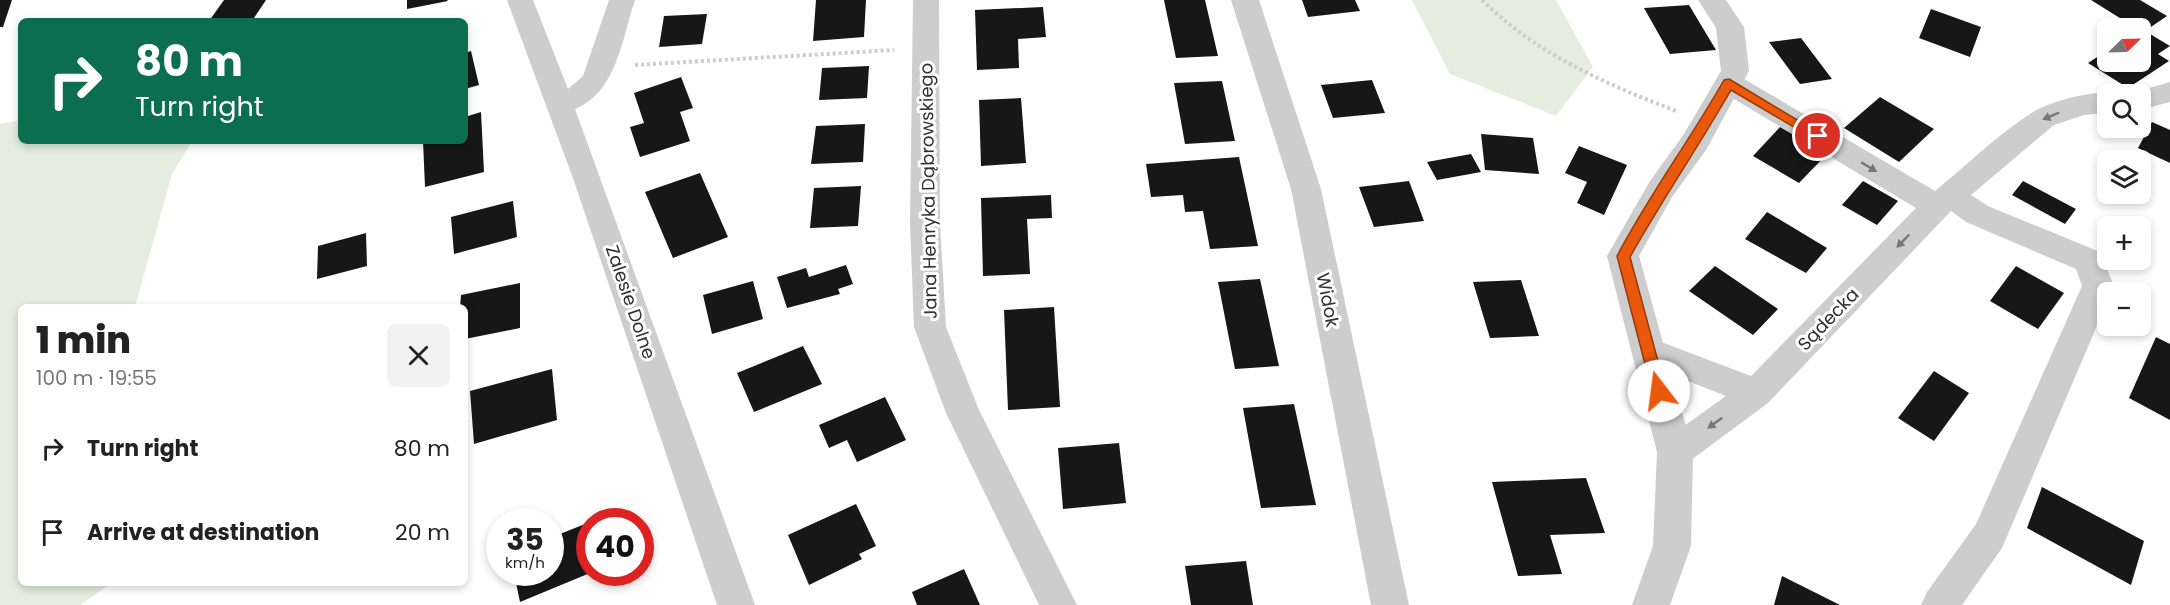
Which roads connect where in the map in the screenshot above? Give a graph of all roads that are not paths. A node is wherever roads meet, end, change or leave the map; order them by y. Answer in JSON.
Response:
{"nodes":[{"id":1,"x":520,"y":0,"type":"edge"},
{"id":2,"x":622,"y":0,"type":"edge"},
{"id":3,"x":926,"y":0,"type":"edge"},
{"id":4,"x":1245,"y":0,"type":"edge"},
{"id":5,"x":1712,"y":0,"type":"edge"},
{"id":6,"x":1729,"y":83,"type":"junction"},
{"id":7,"x":2170,"y":92,"type":"edge"},
{"id":8,"x":2151,"y":97,"type":"edge"},
{"id":9,"x":559,"y":104,"type":"junction"},
{"id":10,"x":2097,"y":104,"type":"edge"},
{"id":11,"x":1943,"y":201,"type":"junction"},
{"id":12,"x":1648,"y":351,"type":"junction"},
{"id":13,"x":1756,"y":393,"type":"junction"},
{"id":14,"x":1675,"y":452,"type":"junction"},
{"id":15,"x":736,"y":605,"type":"edge"},
{"id":16,"x":1058,"y":605,"type":"edge"},
{"id":17,"x":1390,"y":605,"type":"edge"},
{"id":18,"x":1651,"y":605,"type":"edge"},
{"id":19,"x":1940,"y":605,"type":"edge"}],
"edges":[{"from":1,"to":9,"type":"street","name":"Zalesie Dolne"},
{"from":2,"to":9,"type":"street"},
{"from":3,"to":16,"type":"street","name":"Jana Henryka Dąbrowskiego"},
{"from":4,"to":17,"type":"street","name":"Widok"},
{"from":5,"to":6,"type":"street"},
{"from":6,"to":11,"type":"street","one_way":true},
{"from":6,"to":12,"type":"street"},
{"from":7,"to":8,"type":"street"},
{"from":9,"to":15,"type":"street","name":"Zalesie Dolne"},
{"from":10,"to":11,"type":"street","name":"Sądecka","one_way":true},
{"from":11,"to":13,"type":"street","name":"Sądecka","one_way":true},
{"from":11,"to":19,"type":"street"},
{"from":12,"to":13,"type":"street"},
{"from":12,"to":14,"type":"street"},
{"from":13,"to":14,"type":"street","name":"Sądecka","one_way":true},
{"from":14,"to":18,"type":"street"}]}
